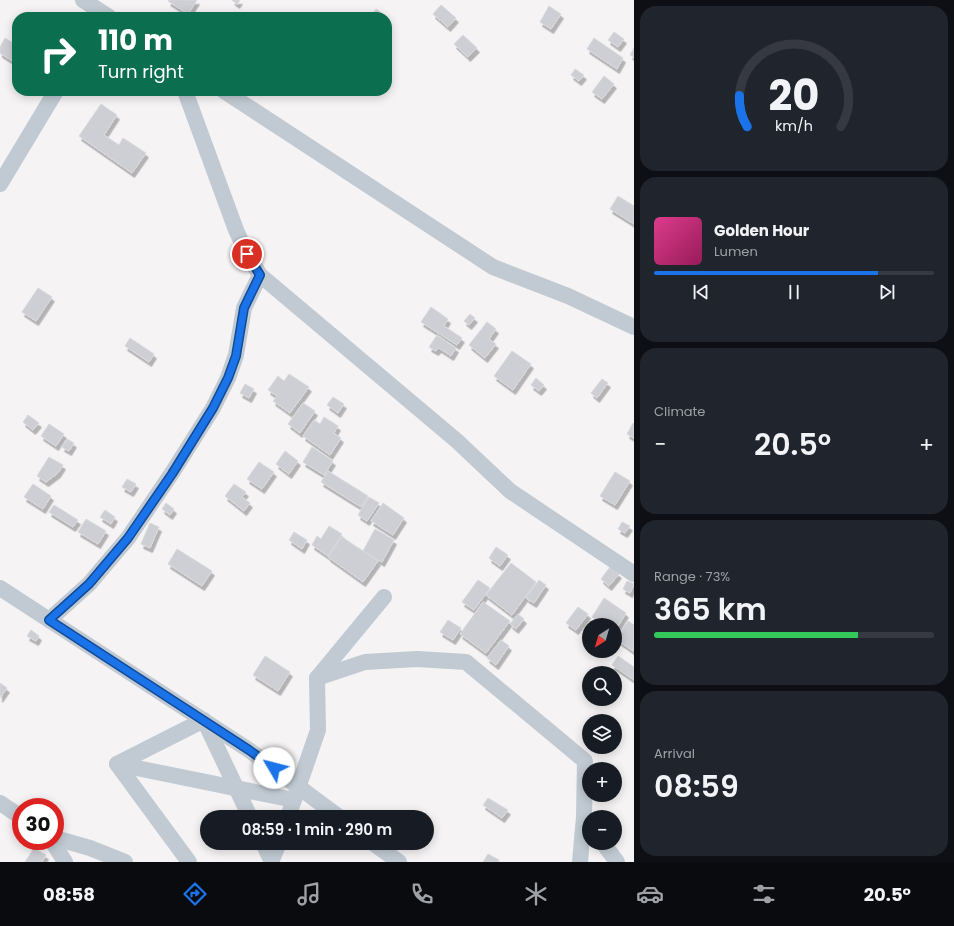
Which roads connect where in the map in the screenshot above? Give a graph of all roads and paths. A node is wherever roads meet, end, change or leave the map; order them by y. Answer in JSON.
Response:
{"nodes":[{"id":1,"x":83,"y":0,"type":"edge"},
{"id":2,"x":99,"y":12,"type":"edge"},
{"id":3,"x":53,"y":96,"type":"edge"},
{"id":4,"x":187,"y":96,"type":"edge"},
{"id":5,"x":232,"y":96,"type":"edge"},
{"id":6,"x":0,"y":182,"type":"edge"},
{"id":7,"x":260,"y":275,"type":"junction"},
{"id":8,"x":634,"y":327,"type":"edge"},
{"id":9,"x":634,"y":574,"type":"edge"},
{"id":10,"x":0,"y":588,"type":"edge"},
{"id":11,"x":384,"y":597,"type":"dead end"},
{"id":12,"x":49,"y":620,"type":"junction"},
{"id":13,"x":318,"y":678,"type":"junction"},
{"id":14,"x":204,"y":720,"type":"junction"},
{"id":15,"x":117,"y":764,"type":"junction"},
{"id":16,"x":236,"y":788,"type":"junction"},
{"id":17,"x":297,"y":794,"type":"junction"},
{"id":18,"x":0,"y":802,"type":"edge"},
{"id":19,"x":247,"y":810,"type":"edge"},
{"id":20,"x":291,"y":810,"type":"edge"},
{"id":21,"x":326,"y":810,"type":"edge"},
{"id":22,"x":586,"y":810,"type":"edge"},
{"id":23,"x":12,"y":811,"type":"edge"},
{"id":24,"x":64,"y":841,"type":"edge"},
{"id":25,"x":582,"y":848,"type":"edge"},
{"id":26,"x":58,"y":850,"type":"edge"},
{"id":27,"x":266,"y":850,"type":"edge"},
{"id":28,"x":276,"y":850,"type":"edge"},
{"id":29,"x":383,"y":850,"type":"edge"},
{"id":30,"x":608,"y":850,"type":"edge"},
{"id":31,"x":65,"y":862,"type":"edge"},
{"id":32,"x":125,"y":862,"type":"edge"},
{"id":33,"x":189,"y":862,"type":"edge"},
{"id":34,"x":271,"y":862,"type":"edge"},
{"id":35,"x":399,"y":862,"type":"edge"},
{"id":36,"x":580,"y":862,"type":"edge"},
{"id":37,"x":617,"y":862,"type":"edge"}],
"edges":[{"from":1,"to":2,"type":"street"},
{"from":3,"to":6,"type":"street"},
{"from":4,"to":7,"type":"street"},
{"from":5,"to":8,"type":"street"},
{"from":7,"to":9,"type":"street"},
{"from":7,"to":12,"type":"street"},
{"from":10,"to":12,"type":"street"},
{"from":11,"to":13,"type":"street"},
{"from":12,"to":14,"type":"street"},
{"from":13,"to":17,"type":"street"},
{"from":13,"to":22,"type":"street"},
{"from":14,"to":15,"type":"street"},
{"from":14,"to":16,"type":"street"},
{"from":14,"to":17,"type":"street"},
{"from":15,"to":16,"type":"street"},
{"from":15,"to":33,"type":"street"},
{"from":16,"to":17,"type":"street"},
{"from":16,"to":19,"type":"street"},
{"from":17,"to":20,"type":"street"},
{"from":17,"to":21,"type":"street"},
{"from":18,"to":23,"type":"street"},
{"from":24,"to":32,"type":"street"},
{"from":25,"to":36,"type":"street"},
{"from":26,"to":31,"type":"street"},
{"from":27,"to":34,"type":"street"},
{"from":28,"to":34,"type":"street"},
{"from":29,"to":35,"type":"street"},
{"from":30,"to":37,"type":"street"}]}
